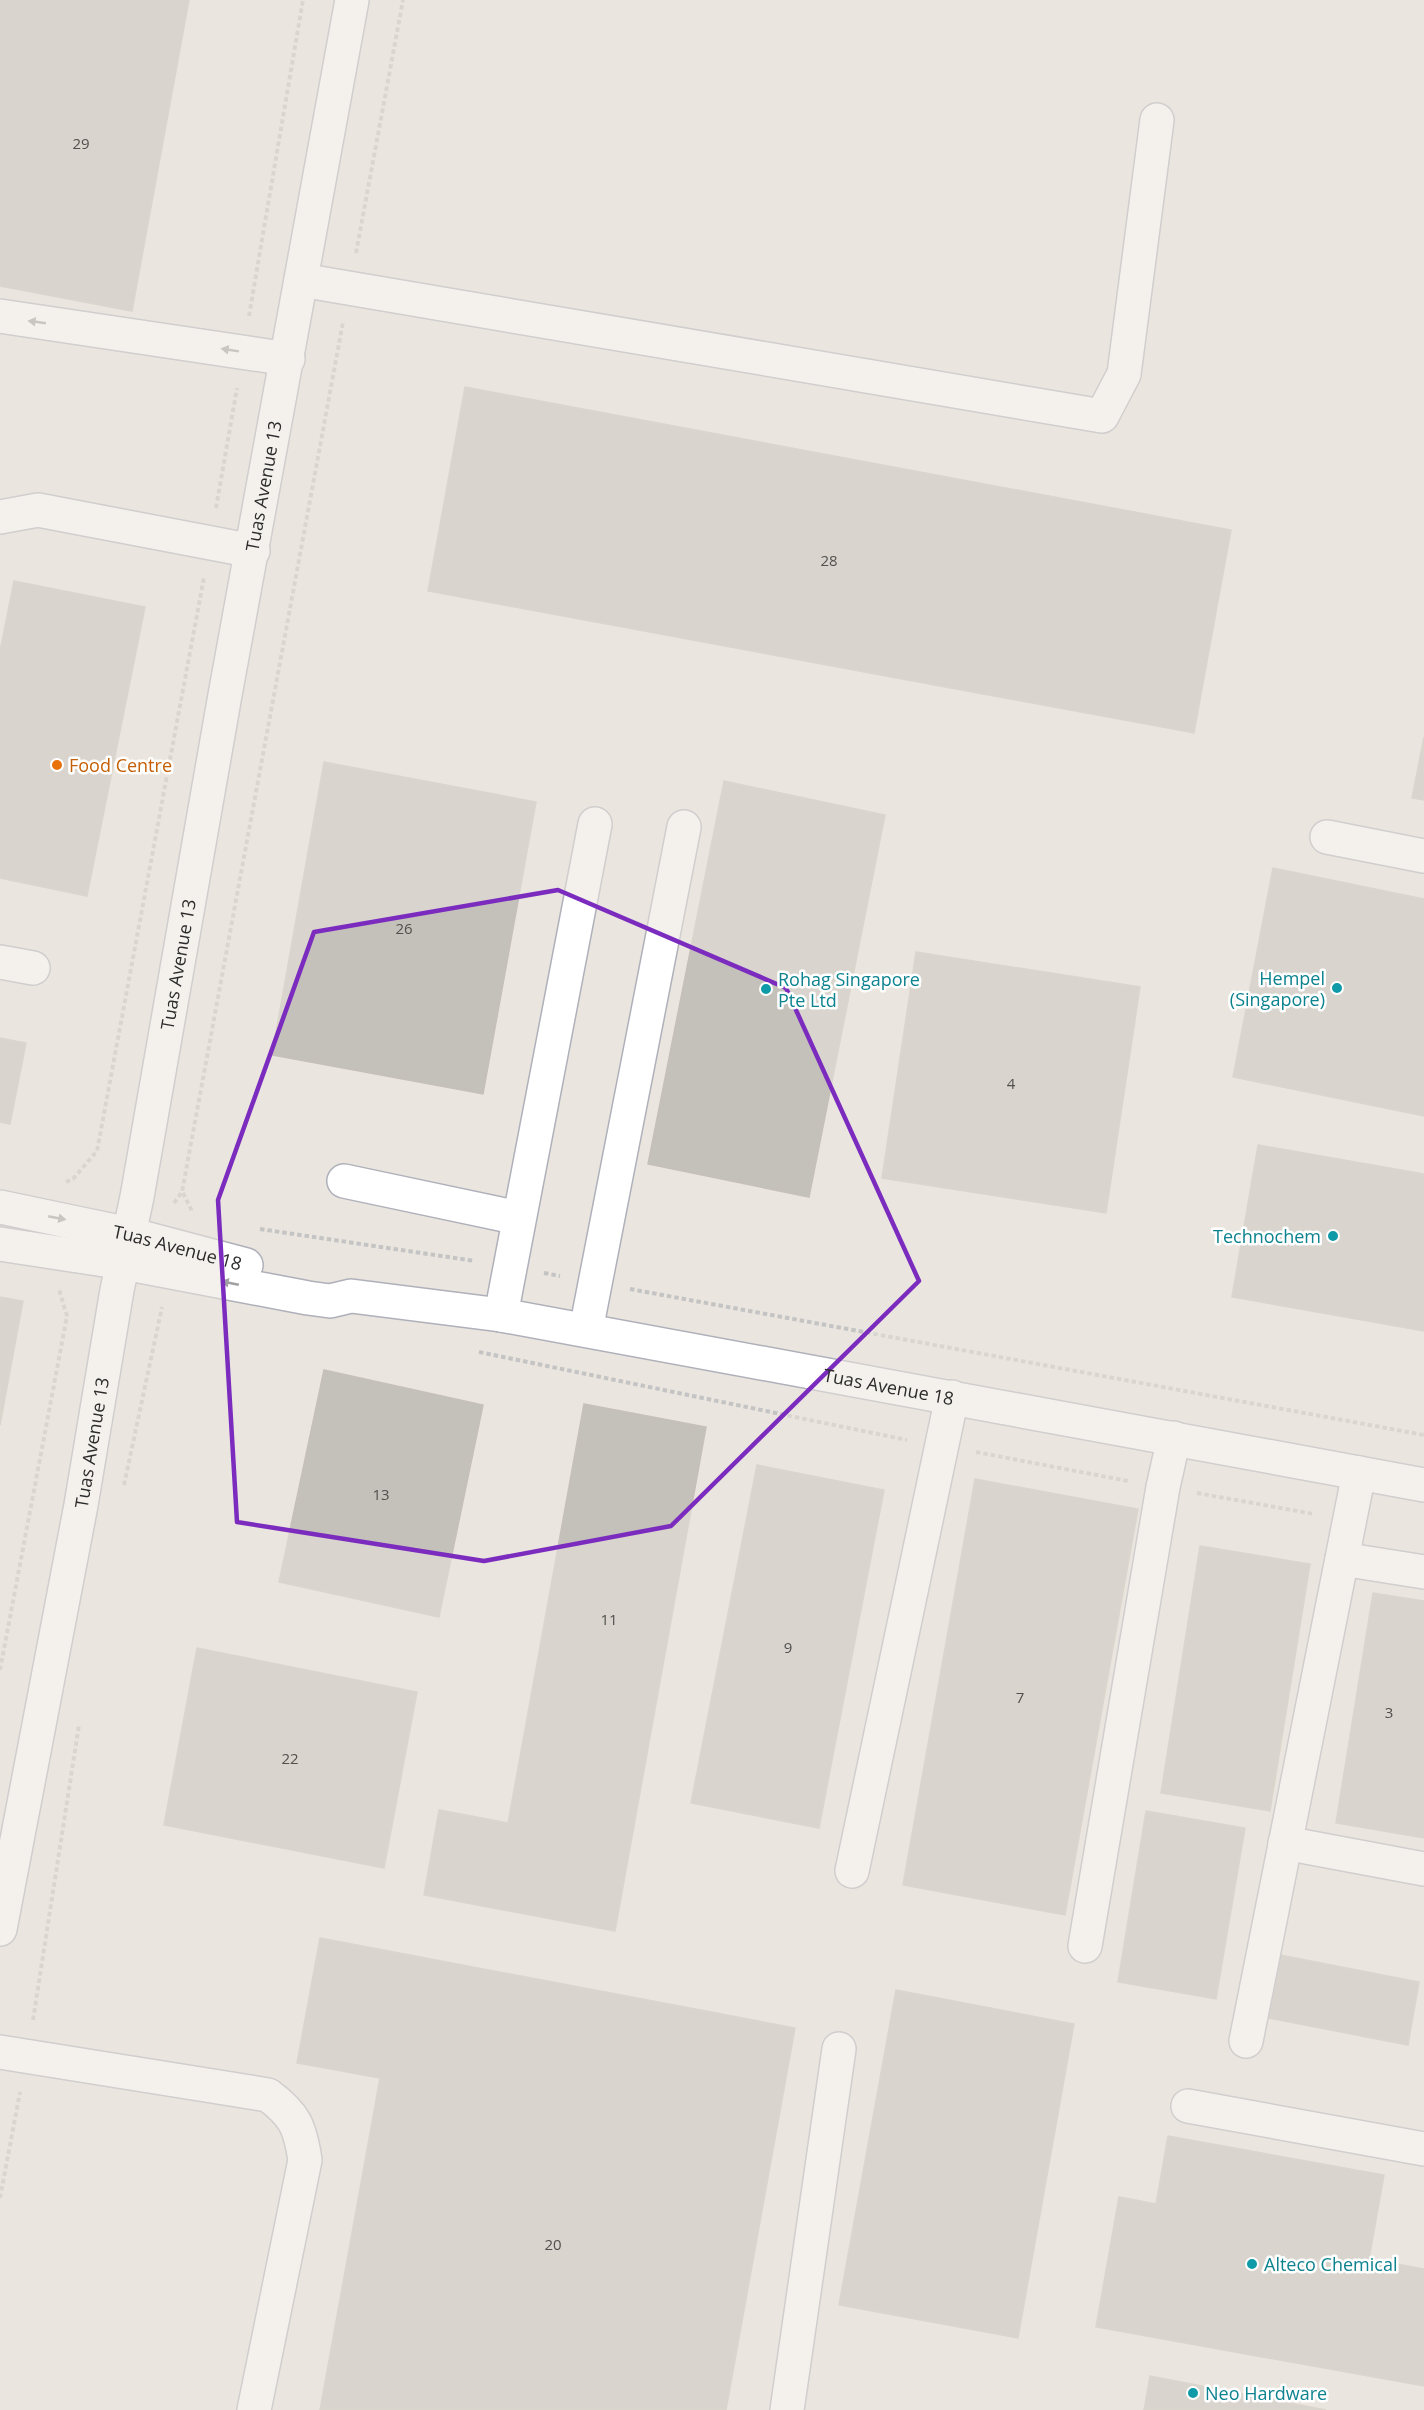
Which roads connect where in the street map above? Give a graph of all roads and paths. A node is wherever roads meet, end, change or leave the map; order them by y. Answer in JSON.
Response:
{"nodes":[{"id":1,"x":351,"y":0,"type":"edge"},
{"id":2,"x":403,"y":0,"type":"edge"},
{"id":3,"x":1157,"y":120,"type":"dead end"},
{"id":4,"x":302,"y":280,"type":"junction"},
{"id":5,"x":349,"y":288,"type":"junction"},
{"id":6,"x":0,"y":316,"type":"edge"},
{"id":7,"x":288,"y":359,"type":"junction"},
{"id":8,"x":0,"y":517,"type":"edge"},
{"id":9,"x":253,"y":551,"type":"junction"},
{"id":10,"x":596,"y":824,"type":"dead end"},
{"id":11,"x":684,"y":826,"type":"dead end"},
{"id":12,"x":1327,"y":837,"type":"dead end"},
{"id":13,"x":1424,"y":856,"type":"edge"},
{"id":14,"x":0,"y":962,"type":"edge"},
{"id":15,"x":33,"y":969,"type":"dead end"},
{"id":16,"x":344,"y":1181,"type":"dead end"},
{"id":17,"x":182,"y":1192,"type":"junction"},
{"id":18,"x":173,"y":1204,"type":"dead end"},
{"id":19,"x":0,"y":1207,"type":"edge"},
{"id":20,"x":519,"y":1218,"type":"junction"},
{"id":21,"x":201,"y":1221,"type":"dead end"},
{"id":22,"x":258,"y":1229,"type":"dead end"},
{"id":23,"x":0,"y":1244,"type":"edge"},
{"id":24,"x":126,"y":1248,"type":"junction"},
{"id":25,"x":510,"y":1267,"type":"junction"},
{"id":26,"x":595,"y":1283,"type":"junction"},
{"id":27,"x":56,"y":1285,"type":"dead end"},
{"id":28,"x":166,"y":1300,"type":"dead end"},
{"id":29,"x":501,"y":1315,"type":"junction"},
{"id":30,"x":586,"y":1330,"type":"junction"},
{"id":31,"x":470,"y":1350,"type":"dead end"},
{"id":32,"x":952,"y":1398,"type":"junction"},
{"id":33,"x":1424,"y":1435,"type":"edge"},
{"id":34,"x":1174,"y":1438,"type":"junction"},
{"id":35,"x":941,"y":1446,"type":"junction"},
{"id":36,"x":1359,"y":1473,"type":"junction"},
{"id":37,"x":1424,"y":1485,"type":"edge"},
{"id":38,"x":124,"y":1487,"type":"dead end"},
{"id":39,"x":1163,"y":1487,"type":"junction"},
{"id":40,"x":1350,"y":1520,"type":"junction"},
{"id":41,"x":1342,"y":1559,"type":"junction"},
{"id":42,"x":1424,"y":1572,"type":"edge"},
{"id":43,"x":0,"y":1670,"type":"edge"},
{"id":44,"x":80,"y":1717,"type":"dead end"},
{"id":45,"x":1285,"y":1843,"type":"junction"},
{"id":46,"x":1424,"y":1869,"type":"edge"},
{"id":47,"x":852,"y":1871,"type":"dead end"},
{"id":48,"x":0,"y":1929,"type":"edge"},
{"id":49,"x":1085,"y":1947,"type":"dead end"},
{"id":50,"x":1246,"y":2041,"type":"dead end"},
{"id":51,"x":839,"y":2049,"type":"dead end"},
{"id":52,"x":13,"y":2055,"type":"edge"},
{"id":53,"x":1188,"y":2106,"type":"dead end"},
{"id":54,"x":1424,"y":2149,"type":"edge"},
{"id":55,"x":0,"y":2198,"type":"edge"},
{"id":56,"x":254,"y":2410,"type":"edge"},
{"id":57,"x":787,"y":2410,"type":"edge"}],
"edges":[{"from":1,"to":4,"type":"street","name":"Tuas Avenue 13"},
{"from":2,"to":5,"type":"path"},
{"from":3,"to":5,"type":"street"},
{"from":4,"to":5,"type":"street"},
{"from":4,"to":7,"type":"street","name":"Tuas Avenue 13"},
{"from":5,"to":17,"type":"path"},
{"from":7,"to":6,"type":"street","one_way":true},
{"from":7,"to":9,"type":"street","name":"Tuas Avenue 13"},
{"from":8,"to":9,"type":"street"},
{"from":9,"to":24,"type":"street","name":"Tuas Avenue 13"},
{"from":10,"to":20,"type":"street"},
{"from":11,"to":26,"type":"street"},
{"from":12,"to":13,"type":"street"},
{"from":14,"to":15,"type":"street"},
{"from":16,"to":20,"type":"street"},
{"from":17,"to":18,"type":"path"},
{"from":17,"to":21,"type":"path"},
{"from":19,"to":24,"type":"street","name":"Tuas Avenue 18","one_way":true},
{"from":20,"to":25,"type":"street"},
{"from":22,"to":25,"type":"path"},
{"from":23,"to":24,"type":"street","name":"Tuas Avenue 18"},
{"from":24,"to":29,"type":"street","name":"Tuas Avenue 18"},
{"from":24,"to":48,"type":"street","name":"Tuas Avenue 13"},
{"from":25,"to":26,"type":"path"},
{"from":25,"to":29,"type":"street"},
{"from":26,"to":30,"type":"street"},
{"from":26,"to":33,"type":"path"},
{"from":27,"to":43,"type":"path"},
{"from":28,"to":38,"type":"path"},
{"from":29,"to":30,"type":"street","name":"Tuas Avenue 18"},
{"from":30,"to":32,"type":"street","name":"Tuas Avenue 18"},
{"from":31,"to":35,"type":"path"},
{"from":32,"to":34,"type":"street","name":"Tuas Avenue 18"},
{"from":32,"to":35,"type":"street"},
{"from":34,"to":36,"type":"street","name":"Tuas Avenue 18"},
{"from":34,"to":39,"type":"street"},
{"from":35,"to":39,"type":"path"},
{"from":35,"to":47,"type":"street"},
{"from":36,"to":37,"type":"street","name":"Tuas Avenue 18"},
{"from":36,"to":40,"type":"street"},
{"from":39,"to":40,"type":"path"},
{"from":39,"to":49,"type":"street"},
{"from":40,"to":41,"type":"street"},
{"from":41,"to":42,"type":"street"},
{"from":41,"to":45,"type":"street"},
{"from":44,"to":52,"type":"path"},
{"from":45,"to":46,"type":"street"},
{"from":45,"to":50,"type":"street"},
{"from":51,"to":57,"type":"street"},
{"from":52,"to":55,"type":"path"},
{"from":52,"to":56,"type":"street"},
{"from":53,"to":54,"type":"street"}]}
